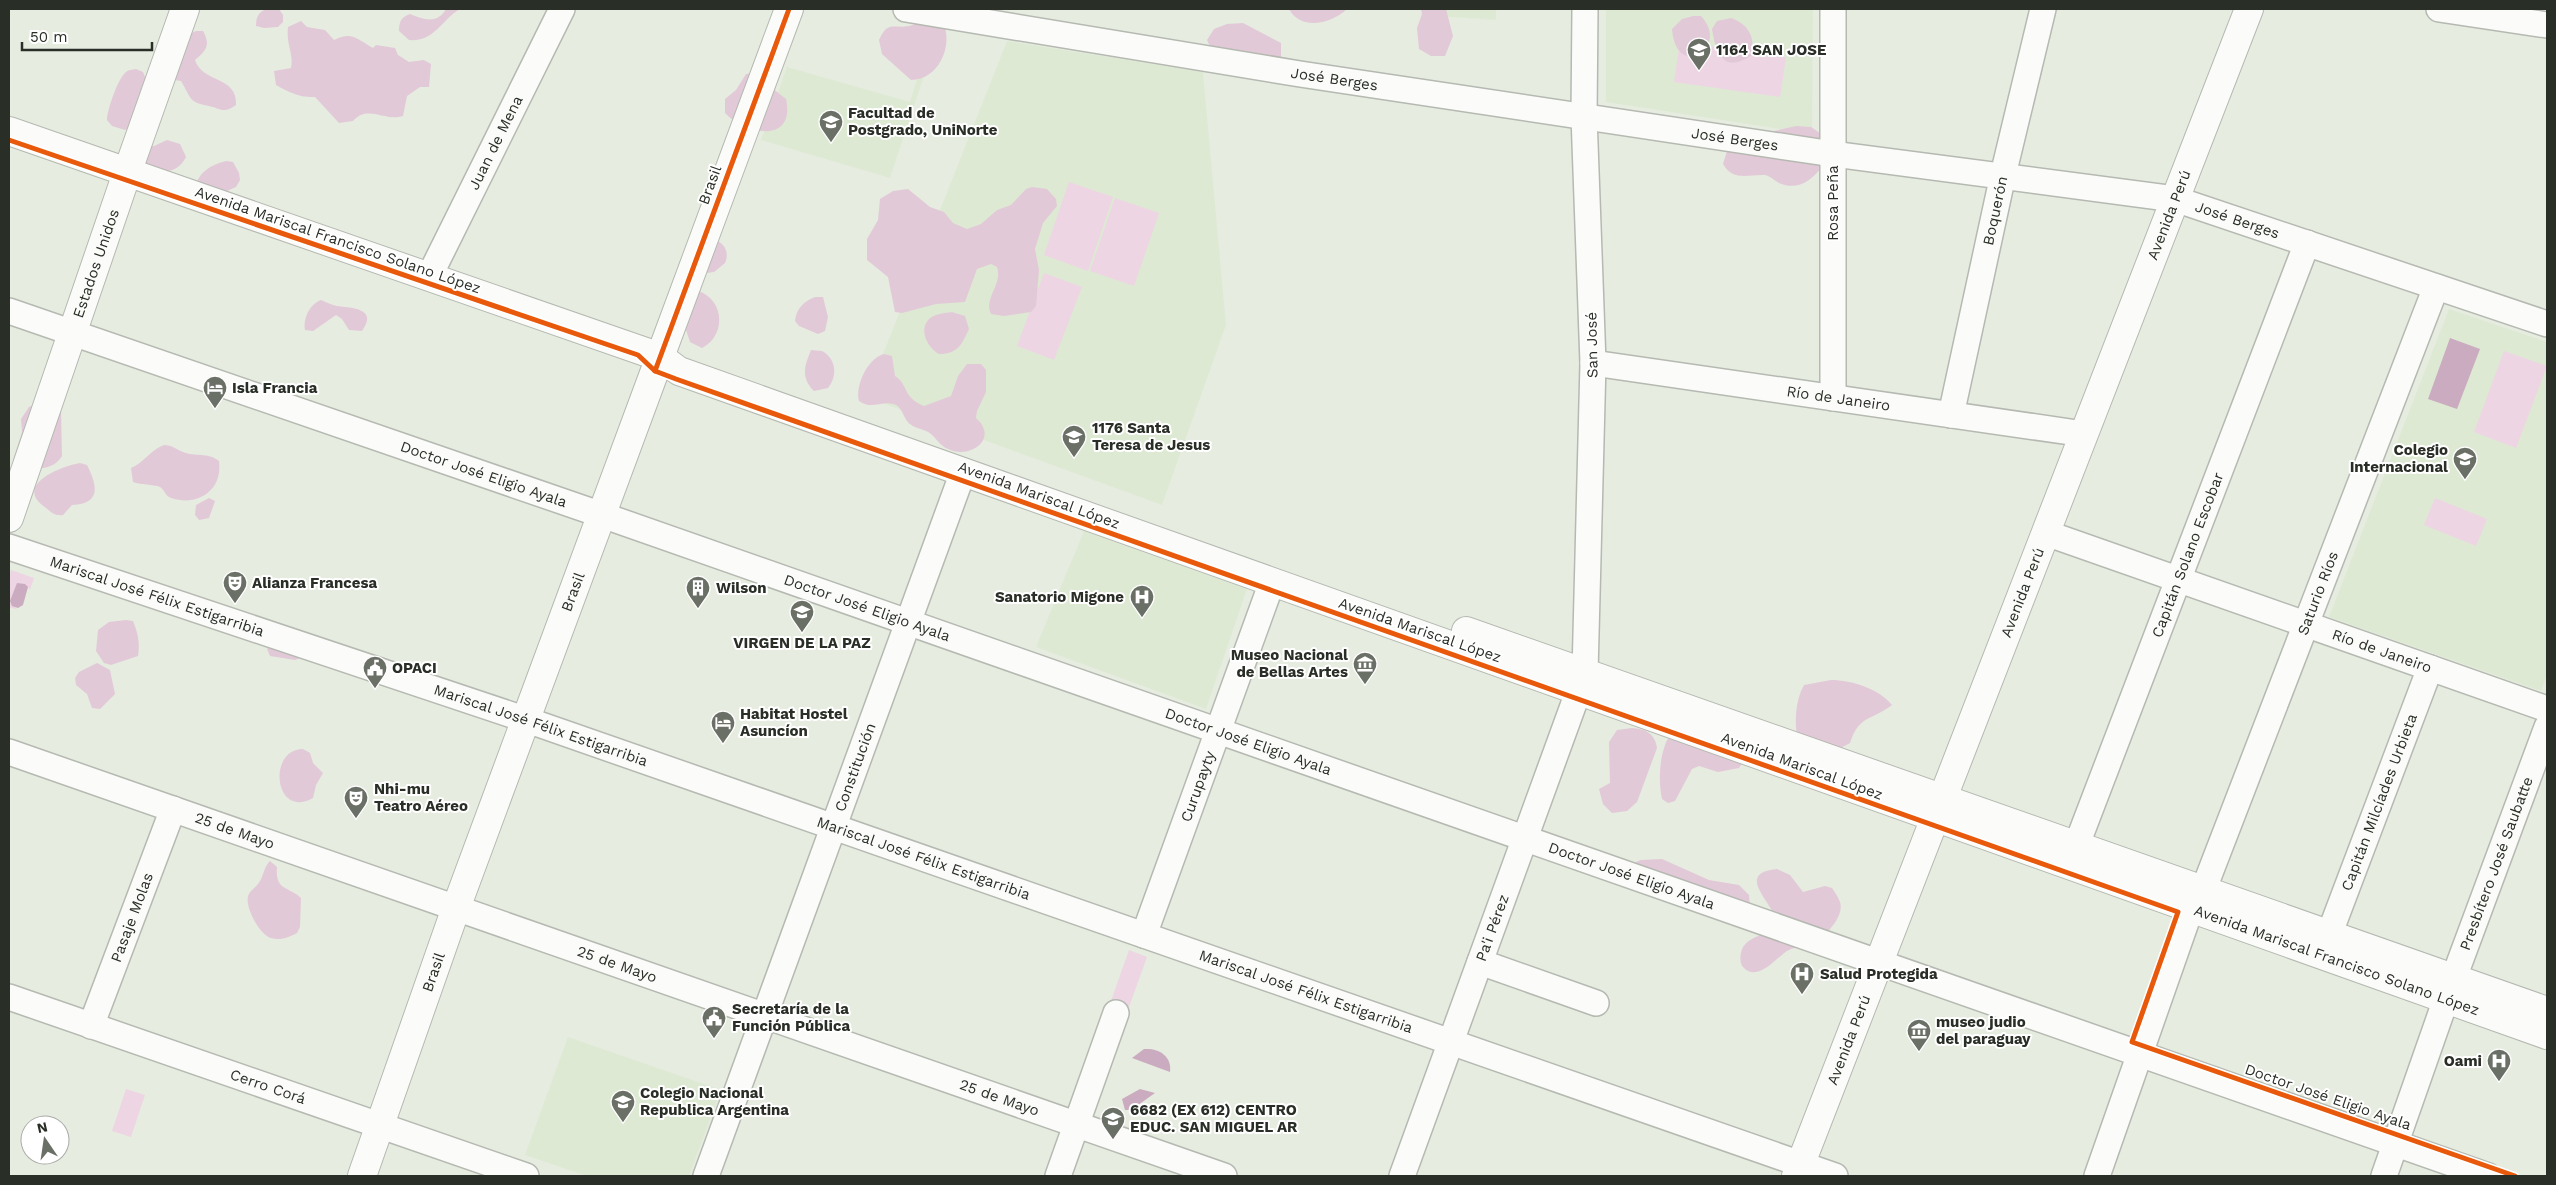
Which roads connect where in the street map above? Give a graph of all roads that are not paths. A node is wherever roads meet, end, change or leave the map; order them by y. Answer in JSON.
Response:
{"nodes":[{"id":1,"x":185,"y":9,"type":"edge"},
{"id":2,"x":562,"y":9,"type":"edge"},
{"id":3,"x":789,"y":9,"type":"edge"},
{"id":4,"x":906,"y":9,"type":"edge"},
{"id":5,"x":1585,"y":9,"type":"edge"},
{"id":6,"x":1834,"y":9,"type":"edge"},
{"id":7,"x":2043,"y":9,"type":"edge"},
{"id":8,"x":2249,"y":9,"type":"edge"},
{"id":9,"x":2438,"y":9,"type":"edge"},
{"id":10,"x":2547,"y":25,"type":"edge"},
{"id":11,"x":1584,"y":116,"type":"junction"},
{"id":12,"x":9,"y":131,"type":"edge"},
{"id":13,"x":1833,"y":154,"type":"junction"},
{"id":14,"x":126,"y":172,"type":"junction"},
{"id":15,"x":2003,"y":175,"type":"junction"},
{"id":16,"x":2176,"y":198,"type":"junction"},
{"id":17,"x":2306,"y":243,"type":"junction"},
{"id":18,"x":429,"y":277,"type":"junction"},
{"id":19,"x":2436,"y":287,"type":"junction"},
{"id":20,"x":9,"y":311,"type":"edge"},
{"id":21,"x":2547,"y":324,"type":"edge"},
{"id":22,"x":72,"y":333,"type":"junction"},
{"id":23,"x":660,"y":358,"type":"junction"},
{"id":24,"x":1593,"y":363,"type":"junction"},
{"id":25,"x":1832,"y":398,"type":"junction"},
{"id":26,"x":1951,"y":415,"type":"junction"},
{"id":27,"x":2084,"y":434,"type":"junction"},
{"id":28,"x":963,"y":472,"type":"junction"},
{"id":29,"x":1088,"y":499,"type":"junction"},
{"id":30,"x":602,"y":515,"type":"junction"},
{"id":31,"x":9,"y":518,"type":"edge"},
{"id":32,"x":2046,"y":533,"type":"junction"},
{"id":33,"x":9,"y":547,"type":"edge"},
{"id":34,"x":2178,"y":579,"type":"junction"},
{"id":35,"x":1272,"y":582,"type":"junction"},
{"id":36,"x":908,"y":622,"type":"junction"},
{"id":37,"x":2306,"y":624,"type":"junction"},
{"id":38,"x":2430,"y":668,"type":"junction"},
{"id":39,"x":1582,"y":682,"type":"junction"},
{"id":40,"x":2547,"y":709,"type":"edge"},
{"id":41,"x":527,"y":720,"type":"junction"},
{"id":42,"x":2547,"y":727,"type":"edge"},
{"id":43,"x":1217,"y":731,"type":"junction"},
{"id":44,"x":9,"y":752,"type":"edge"},
{"id":45,"x":1759,"y":755,"type":"junction"},
{"id":46,"x":1912,"y":799,"type":"junction"},
{"id":47,"x":173,"y":809,"type":"junction"},
{"id":48,"x":1946,"y":810,"type":"junction"},
{"id":49,"x":833,"y":829,"type":"junction"},
{"id":50,"x":1525,"y":839,"type":"junction"},
{"id":51,"x":2073,"y":855,"type":"junction"},
{"id":52,"x":2197,"y":899,"type":"junction"},
{"id":53,"x":456,"y":908,"type":"junction"},
{"id":54,"x":1144,"y":934,"type":"junction"},
{"id":55,"x":2329,"y":935,"type":"junction"},
{"id":56,"x":2396,"y":958,"type":"junction"},
{"id":57,"x":1480,"y":962,"type":"junction"},
{"id":58,"x":1879,"y":963,"type":"junction"},
{"id":59,"x":2450,"y":989,"type":"junction"},
{"id":60,"x":9,"y":997,"type":"edge"},
{"id":61,"x":1596,"y":1003,"type":"dead end"},
{"id":62,"x":2547,"y":1011,"type":"edge"},
{"id":63,"x":1116,"y":1013,"type":"dead end"},
{"id":64,"x":765,"y":1016,"type":"junction"},
{"id":65,"x":91,"y":1026,"type":"junction"},
{"id":66,"x":2547,"y":1035,"type":"edge"},
{"id":67,"x":1450,"y":1043,"type":"junction"},
{"id":68,"x":2140,"y":1054,"type":"junction"},
{"id":69,"x":1075,"y":1124,"type":"junction"},
{"id":70,"x":378,"y":1125,"type":"junction"},
{"id":71,"x":2395,"y":1144,"type":"junction"},
{"id":72,"x":1798,"y":1170,"type":"edge"},
{"id":73,"x":362,"y":1176,"type":"edge"},
{"id":74,"x":526,"y":1176,"type":"edge"},
{"id":75,"x":706,"y":1176,"type":"edge"},
{"id":76,"x":1058,"y":1176,"type":"edge"},
{"id":77,"x":1224,"y":1176,"type":"edge"},
{"id":78,"x":1402,"y":1176,"type":"edge"},
{"id":79,"x":1835,"y":1176,"type":"edge"},
{"id":80,"x":2097,"y":1176,"type":"edge"},
{"id":81,"x":2384,"y":1176,"type":"edge"},
{"id":82,"x":2488,"y":1176,"type":"edge"}],
"edges":[{"from":1,"to":14,"type":"main road","name":"Estados Unidos"},
{"from":2,"to":18,"type":"street","name":"Juan de Mena"},
{"from":3,"to":23,"type":"main road","name":"Brasil"},
{"from":4,"to":11,"type":"street","name":"José Berges"},
{"from":5,"to":11,"type":"street","name":"San José"},
{"from":6,"to":13,"type":"street","name":"Rosa Peña"},
{"from":7,"to":15,"type":"street","name":"Boquerón"},
{"from":8,"to":16,"type":"main road","name":"Avenida Perú"},
{"from":9,"to":10,"type":"street"},
{"from":11,"to":13,"type":"street","name":"José Berges"},
{"from":11,"to":24,"type":"street","name":"San José"},
{"from":12,"to":14,"type":"main road","name":"Avenida Mariscal Francisco Solano López"},
{"from":13,"to":15,"type":"street","name":"José Berges"},
{"from":13,"to":25,"type":"street","name":"Rosa Peña"},
{"from":14,"to":18,"type":"main road","name":"Avenida Mariscal Francisco Solano López"},
{"from":14,"to":22,"type":"main road","name":"Estados Unidos"},
{"from":15,"to":16,"type":"street","name":"José Berges"},
{"from":15,"to":26,"type":"street","name":"Boquerón"},
{"from":16,"to":17,"type":"street","name":"José Berges"},
{"from":16,"to":27,"type":"main road","name":"Avenida Perú"},
{"from":17,"to":19,"type":"street","name":"José Berges"},
{"from":17,"to":34,"type":"street","name":"Capitán Solano Escobar"},
{"from":18,"to":23,"type":"main road","name":"Avenida Mariscal Francisco Solano López"},
{"from":19,"to":21,"type":"street","name":"José Berges"},
{"from":19,"to":37,"type":"street","name":"Saturio Ríos"},
{"from":20,"to":22,"type":"street","name":"Doctor José Eligio Ayala"},
{"from":22,"to":30,"type":"street","name":"Doctor José Eligio Ayala"},
{"from":22,"to":31,"type":"main road","name":"Estados Unidos"},
{"from":23,"to":28,"type":"main road","name":"Avenida Mariscal Francisco Solano López"},
{"from":23,"to":29,"type":"main road","name":"Avenida Mariscal Francisco Solano López"},
{"from":23,"to":30,"type":"main road","name":"Brasil"},
{"from":24,"to":25,"type":"street","name":"Río de Janeiro"},
{"from":24,"to":39,"type":"street","name":"San José"},
{"from":25,"to":26,"type":"street","name":"Río de Janeiro"},
{"from":26,"to":27,"type":"street","name":"Río de Janeiro"},
{"from":27,"to":32,"type":"main road","name":"Avenida Perú"},
{"from":28,"to":29,"type":"main road"},
{"from":28,"to":35,"type":"main road","name":"Avenida Mariscal Francisco Solano López"},
{"from":28,"to":36,"type":"street","name":"Constitución"},
{"from":29,"to":39,"type":"main road","name":"Avenida Mariscal Francisco Solano López"},
{"from":30,"to":36,"type":"street","name":"Doctor José Eligio Ayala"},
{"from":30,"to":41,"type":"main road","name":"Brasil"},
{"from":32,"to":34,"type":"street","name":"Río de Janeiro"},
{"from":32,"to":48,"type":"main road","name":"Avenida Perú"},
{"from":33,"to":41,"type":"street","name":"Mariscal José Félix Estigarribia"},
{"from":34,"to":37,"type":"street","name":"Río de Janeiro"},
{"from":34,"to":51,"type":"street","name":"Capitán Solano Escobar"},
{"from":35,"to":39,"type":"main road","name":"Avenida Mariscal Francisco Solano López"},
{"from":35,"to":43,"type":"street","name":"Curupayty"},
{"from":36,"to":43,"type":"street","name":"Doctor José Eligio Ayala"},
{"from":36,"to":49,"type":"street","name":"Constitución"},
{"from":37,"to":38,"type":"street","name":"Río de Janeiro"},
{"from":37,"to":52,"type":"street","name":"Saturio Ríos"},
{"from":38,"to":40,"type":"street","name":"Río de Janeiro"},
{"from":38,"to":55,"type":"street","name":"Capitán Milcíades Urbieta"},
{"from":39,"to":45,"type":"main road","name":"Avenida Mariscal Francisco Solano López"},
{"from":39,"to":46,"type":"main road","name":"Avenida Mariscal Francisco Solano López"},
{"from":39,"to":50,"type":"street","name":"Pa'i Pérez"},
{"from":41,"to":49,"type":"street","name":"Mariscal José Félix Estigarribia"},
{"from":41,"to":53,"type":"main road","name":"Brasil"},
{"from":42,"to":59,"type":"street","name":"Presbítero José Saubatte"},
{"from":43,"to":50,"type":"street","name":"Doctor José Eligio Ayala"},
{"from":43,"to":54,"type":"street","name":"Curupayty"},
{"from":44,"to":47,"type":"street","name":"25 de Mayo"},
{"from":45,"to":46,"type":"main road","name":"Avenida Mariscal Francisco Solano López"},
{"from":45,"to":48,"type":"main road"},
{"from":46,"to":48,"type":"main road","name":"Avenida Mariscal Francisco Solano López"},
{"from":46,"to":48,"type":"main road"},
{"from":47,"to":53,"type":"street","name":"25 de Mayo"},
{"from":47,"to":65,"type":"street","name":"Pasaje Molas"},
{"from":48,"to":51,"type":"main road"},
{"from":48,"to":58,"type":"main road","name":"Avenida Perú"},
{"from":49,"to":54,"type":"street","name":"Mariscal José Félix Estigarribia"},
{"from":49,"to":64,"type":"street","name":"Constitución"},
{"from":50,"to":57,"type":"street","name":"Pa'i Pérez"},
{"from":50,"to":58,"type":"street","name":"Doctor José Eligio Ayala"},
{"from":51,"to":52,"type":"main road","name":"Avenida Mariscal Francisco Solano López"},
{"from":51,"to":52,"type":"main road","name":"Avenida Mariscal Francisco Solano López"},
{"from":52,"to":55,"type":"main road","name":"Avenida Mariscal Francisco Solano López"},
{"from":52,"to":56,"type":"main road"},
{"from":52,"to":59,"type":"main road","name":"Avenida Mariscal Francisco Solano López"},
{"from":52,"to":68,"type":"street","name":"Saturio Ríos"},
{"from":53,"to":64,"type":"street","name":"25 de Mayo"},
{"from":53,"to":70,"type":"main road","name":"Brasil"},
{"from":54,"to":67,"type":"street","name":"Mariscal José Félix Estigarribia"},
{"from":55,"to":56,"type":"main road","name":"Avenida Mariscal Francisco Solano López"},
{"from":56,"to":59,"type":"main road","name":"Avenida Mariscal Francisco Solano López"},
{"from":57,"to":61,"type":"street"},
{"from":57,"to":67,"type":"street","name":"Pa'i Pérez"},
{"from":58,"to":68,"type":"street","name":"Doctor José Eligio Ayala"},
{"from":58,"to":72,"type":"main road","name":"Avenida Perú"},
{"from":59,"to":62,"type":"main road","name":"Avenida Mariscal Francisco Solano López"},
{"from":59,"to":66,"type":"main road","name":"Avenida Mariscal Francisco Solano López"},
{"from":59,"to":71,"type":"street","name":"Presbítero José Saubatte"},
{"from":60,"to":65,"type":"street","name":"Cerro Corá"},
{"from":63,"to":69,"type":"street"},
{"from":64,"to":69,"type":"street","name":"25 de Mayo"},
{"from":64,"to":75,"type":"street","name":"Constitución"},
{"from":65,"to":70,"type":"street","name":"Cerro Corá"},
{"from":67,"to":72,"type":"street","name":"Mariscal José Félix Estigarribia"},
{"from":67,"to":78,"type":"street","name":"Pa'i Pérez"},
{"from":68,"to":71,"type":"street","name":"Doctor José Eligio Ayala"},
{"from":68,"to":80,"type":"street","name":"Saturio Ríos"},
{"from":69,"to":76,"type":"street"},
{"from":69,"to":77,"type":"street","name":"25 de Mayo"},
{"from":70,"to":73,"type":"main road","name":"Brasil"},
{"from":70,"to":74,"type":"street","name":"Cerro Corá"},
{"from":71,"to":81,"type":"street","name":"Presbítero José Saubatte"},
{"from":71,"to":82,"type":"street","name":"Doctor José Eligio Ayala"},
{"from":72,"to":79,"type":"street","name":"Mariscal José Félix Estigarribia"}]}
